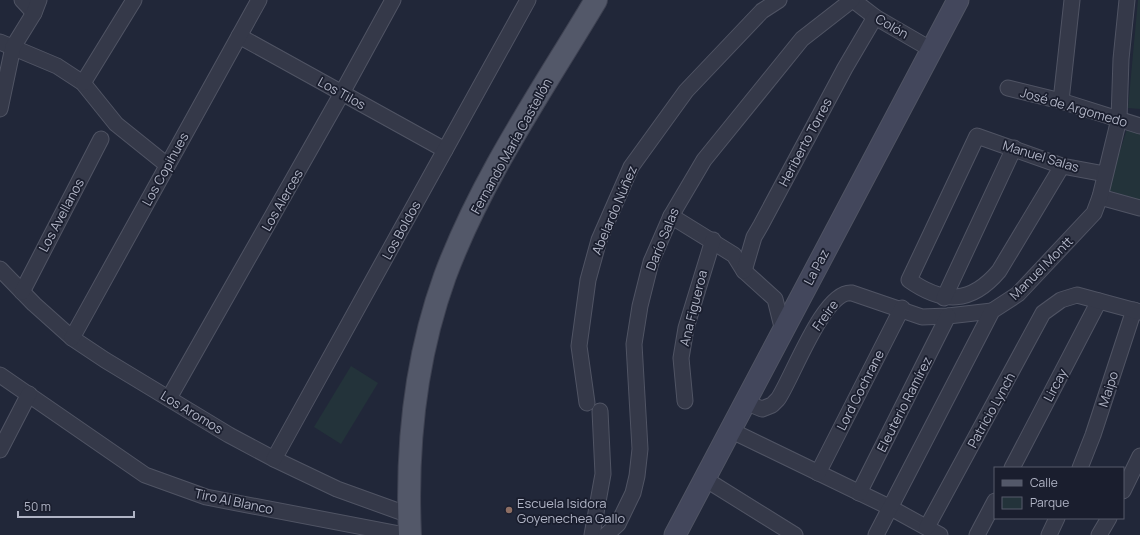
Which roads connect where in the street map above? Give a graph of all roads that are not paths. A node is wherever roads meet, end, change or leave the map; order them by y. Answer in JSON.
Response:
{"nodes":[{"id":1,"x":22,"y":0,"type":"edge"},
{"id":2,"x":134,"y":0,"type":"edge"},
{"id":3,"x":259,"y":0,"type":"edge"},
{"id":4,"x":393,"y":0,"type":"edge"},
{"id":5,"x":528,"y":0,"type":"edge"},
{"id":6,"x":596,"y":0,"type":"edge"},
{"id":7,"x":780,"y":0,"type":"edge"},
{"id":8,"x":853,"y":0,"type":"edge"},
{"id":9,"x":958,"y":0,"type":"edge"},
{"id":10,"x":1072,"y":0,"type":"edge"},
{"id":11,"x":1127,"y":0,"type":"edge"},
{"id":12,"x":37,"y":7,"type":"edge"},
{"id":13,"x":875,"y":17,"type":"junction"},
{"id":14,"x":239,"y":36,"type":"junction"},
{"id":15,"x":6,"y":45,"type":"edge"},
{"id":16,"x":932,"y":50,"type":"junction"},
{"id":17,"x":82,"y":83,"type":"junction"},
{"id":18,"x":1008,"y":88,"type":"dead end"},
{"id":19,"x":342,"y":93,"type":"junction"},
{"id":20,"x":1061,"y":102,"type":"junction"},
{"id":21,"x":0,"y":108,"type":"edge"},
{"id":22,"x":1119,"y":119,"type":"junction"},
{"id":23,"x":1140,"y":126,"type":"edge"},
{"id":24,"x":101,"y":139,"type":"dead end"},
{"id":25,"x":1014,"y":148,"type":"junction"},
{"id":26,"x":445,"y":150,"type":"junction"},
{"id":27,"x":167,"y":165,"type":"junction"},
{"id":28,"x":1062,"y":166,"type":"junction"},
{"id":29,"x":1105,"y":174,"type":"junction"},
{"id":30,"x":1100,"y":197,"type":"junction"},
{"id":31,"x":1140,"y":208,"type":"edge"},
{"id":32,"x":671,"y":216,"type":"junction"},
{"id":33,"x":713,"y":240,"type":"junction"},
{"id":34,"x":0,"y":270,"type":"edge"},
{"id":35,"x":744,"y":271,"type":"junction"},
{"id":36,"x":22,"y":292,"type":"junction"},
{"id":37,"x":944,"y":298,"type":"junction"},
{"id":38,"x":1099,"y":301,"type":"junction"},
{"id":39,"x":902,"y":308,"type":"junction"},
{"id":40,"x":992,"y":311,"type":"junction"},
{"id":41,"x":1137,"y":311,"type":"edge"},
{"id":42,"x":948,"y":316,"type":"junction"},
{"id":43,"x":783,"y":331,"type":"junction"},
{"id":44,"x":72,"y":338,"type":"junction"},
{"id":45,"x":0,"y":375,"type":"edge"},
{"id":46,"x":29,"y":394,"type":"junction"},
{"id":47,"x":169,"y":398,"type":"junction"},
{"id":48,"x":685,"y":401,"type":"dead end"},
{"id":49,"x":745,"y":402,"type":"junction"},
{"id":50,"x":730,"y":430,"type":"junction"},
{"id":51,"x":0,"y":450,"type":"edge"},
{"id":52,"x":1140,"y":456,"type":"edge"},
{"id":53,"x":274,"y":459,"type":"junction"},
{"id":54,"x":1013,"y":467,"type":"edge"},
{"id":55,"x":1080,"y":467,"type":"edge"},
{"id":56,"x":818,"y":473,"type":"junction"},
{"id":57,"x":705,"y":479,"type":"junction"},
{"id":58,"x":1124,"y":489,"type":"edge"},
{"id":59,"x":859,"y":493,"type":"junction"},
{"id":60,"x":994,"y":502,"type":"edge"},
{"id":61,"x":891,"y":508,"type":"junction"},
{"id":62,"x":1057,"y":519,"type":"edge"},
{"id":63,"x":1108,"y":519,"type":"edge"},
{"id":64,"x":927,"y":527,"type":"junction"},
{"id":65,"x":408,"y":528,"type":"edge"},
{"id":66,"x":592,"y":535,"type":"edge"},
{"id":67,"x":606,"y":535,"type":"edge"},
{"id":68,"x":675,"y":535,"type":"edge"},
{"id":69,"x":795,"y":535,"type":"edge"},
{"id":70,"x":876,"y":535,"type":"edge"},
{"id":71,"x":940,"y":535,"type":"edge"},
{"id":72,"x":977,"y":535,"type":"edge"},
{"id":73,"x":1049,"y":535,"type":"edge"},
{"id":74,"x":1100,"y":535,"type":"edge"}],
"edges":[{"from":1,"to":12,"type":"street"},
{"from":2,"to":17,"type":"street"},
{"from":3,"to":14,"type":"street","name":"Los Copihues"},
{"from":4,"to":19,"type":"street","name":"Los Alerces"},
{"from":5,"to":26,"type":"street","name":"Los Boldos"},
{"from":6,"to":65,"type":"main road","name":"Fernando María Castellón"},
{"from":7,"to":66,"type":"street","name":"Abelardo Núñez"},
{"from":8,"to":13,"type":"street","name":"Colón"},
{"from":8,"to":32,"type":"street","name":"Darío Salas"},
{"from":9,"to":16,"type":"street","name":"La Paz"},
{"from":10,"to":20,"type":"street"},
{"from":11,"to":22,"type":"street","name":"Manuel Montt"},
{"from":12,"to":15,"type":"street"},
{"from":13,"to":16,"type":"street","name":"Colón"},
{"from":13,"to":35,"type":"street","name":"Heriberto Torres"},
{"from":14,"to":19,"type":"street","name":"Los Tilos"},
{"from":14,"to":27,"type":"street","name":"Los Copihues"},
{"from":15,"to":17,"type":"street"},
{"from":15,"to":21,"type":"street"},
{"from":16,"to":43,"type":"street","name":"La Paz"},
{"from":17,"to":27,"type":"street"},
{"from":18,"to":20,"type":"street","name":"José de Argomedo"},
{"from":19,"to":26,"type":"street","name":"Los Tilos"},
{"from":19,"to":47,"type":"street","name":"Los Alerces"},
{"from":20,"to":22,"type":"street","name":"José de Argomedo"},
{"from":22,"to":23,"type":"street","name":"José de Argomedo"},
{"from":22,"to":29,"type":"street","name":"Manuel Montt"},
{"from":24,"to":36,"type":"street","name":"Los Avellanos"},
{"from":25,"to":28,"type":"street","name":"Manuel Salas"},
{"from":25,"to":37,"type":"street"},
{"from":25,"to":37,"type":"street","name":"Manuel Salas"},
{"from":26,"to":53,"type":"street","name":"Los Boldos"},
{"from":27,"to":44,"type":"street","name":"Los Copihues"},
{"from":28,"to":29,"type":"street","name":"Manuel Salas"},
{"from":28,"to":37,"type":"street","name":"Manuel Montt"},
{"from":29,"to":30,"type":"street","name":"Manuel Montt"},
{"from":30,"to":31,"type":"street"},
{"from":30,"to":40,"type":"street","name":"Manuel Montt"},
{"from":32,"to":33,"type":"street"},
{"from":32,"to":67,"type":"street","name":"Darío Salas"},
{"from":33,"to":35,"type":"street"},
{"from":33,"to":48,"type":"street","name":"Ana Figueroa"},
{"from":34,"to":36,"type":"street","name":"Los Aromos"},
{"from":35,"to":43,"type":"street"},
{"from":36,"to":44,"type":"street","name":"Los Aromos"},
{"from":38,"to":41,"type":"street"},
{"from":38,"to":54,"type":"street","name":"Lircay"},
{"from":38,"to":64,"type":"street","name":"Patricio Lynch"},
{"from":39,"to":42,"type":"street","name":"Freire"},
{"from":39,"to":49,"type":"street","name":"Freire"},
{"from":39,"to":56,"type":"street","name":"Lord Cochrane"},
{"from":40,"to":42,"type":"street","name":"Freire"},
{"from":40,"to":61,"type":"street","name":"Manuel Montt"},
{"from":41,"to":55,"type":"street","name":"Maipo"},
{"from":42,"to":59,"type":"street","name":"Eleuterio Ramírez"},
{"from":43,"to":49,"type":"street","name":"La Paz"},
{"from":44,"to":47,"type":"street","name":"Los Aromos"},
{"from":45,"to":46,"type":"street","name":"Tiro Al Blanco"},
{"from":46,"to":51,"type":"street"},
{"from":46,"to":65,"type":"street","name":"Tiro Al Blanco"},
{"from":47,"to":53,"type":"street","name":"Los Aromos"},
{"from":49,"to":50,"type":"street","name":"La Paz"},
{"from":50,"to":56,"type":"street"},
{"from":50,"to":57,"type":"street","name":"La Paz"},
{"from":52,"to":58,"type":"street"},
{"from":53,"to":65,"type":"street","name":"Los Aromos"},
{"from":56,"to":59,"type":"street"},
{"from":57,"to":68,"type":"street","name":"La Paz"},
{"from":57,"to":69,"type":"street"},
{"from":59,"to":61,"type":"street"},
{"from":60,"to":72,"type":"street"},
{"from":61,"to":64,"type":"street"},
{"from":61,"to":70,"type":"street","name":"Manuel Montt"},
{"from":62,"to":73,"type":"street"},
{"from":63,"to":74,"type":"street"},
{"from":64,"to":71,"type":"street"}]}
